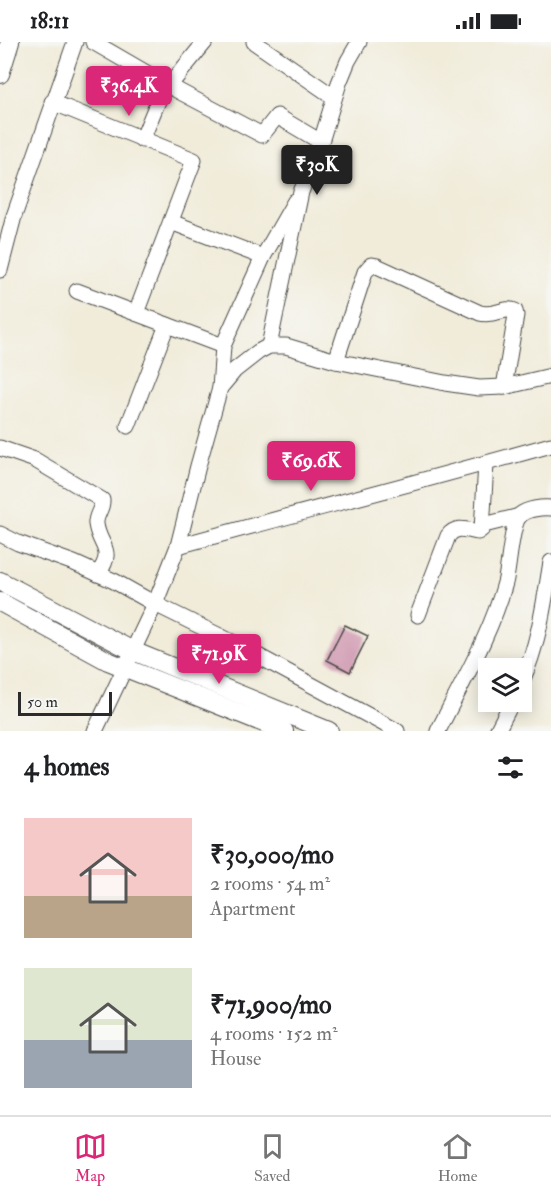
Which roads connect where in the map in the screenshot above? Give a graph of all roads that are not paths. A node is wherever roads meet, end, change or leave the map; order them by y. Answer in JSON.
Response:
{"nodes":[{"id":1,"x":10,"y":42,"type":"edge"},
{"id":2,"x":75,"y":42,"type":"edge"},
{"id":3,"x":93,"y":42,"type":"edge"},
{"id":4,"x":205,"y":42,"type":"edge"},
{"id":5,"x":254,"y":42,"type":"edge"},
{"id":6,"x":359,"y":42,"type":"edge"},
{"id":7,"x":0,"y":74,"type":"edge"},
{"id":8,"x":167,"y":85,"type":"junction"},
{"id":9,"x":334,"y":97,"type":"junction"},
{"id":10,"x":52,"y":102,"type":"junction"},
{"id":11,"x":142,"y":140,"type":"junction"},
{"id":12,"x":321,"y":142,"type":"junction"},
{"id":13,"x":301,"y":192,"type":"junction"},
{"id":14,"x":171,"y":222,"type":"junction"},
{"id":15,"x":263,"y":257,"type":"junction"},
{"id":16,"x":0,"y":270,"type":"edge"},
{"id":17,"x":77,"y":291,"type":"dead end"},
{"id":18,"x":136,"y":313,"type":"junction"},
{"id":19,"x":167,"y":325,"type":"junction"},
{"id":20,"x":223,"y":346,"type":"junction"},
{"id":21,"x":269,"y":346,"type":"junction"},
{"id":22,"x":336,"y":361,"type":"junction"},
{"id":23,"x":551,"y":376,"type":"edge"},
{"id":24,"x":504,"y":387,"type":"junction"},
{"id":25,"x":220,"y":388,"type":"junction"},
{"id":26,"x":128,"y":426,"type":"dead end"},
{"id":27,"x":551,"y":445,"type":"edge"},
{"id":28,"x":0,"y":448,"type":"edge"},
{"id":29,"x":486,"y":464,"type":"junction"},
{"id":30,"x":551,"y":508,"type":"edge"},
{"id":31,"x":520,"y":516,"type":"junction"},
{"id":32,"x":484,"y":525,"type":"junction"},
{"id":33,"x":0,"y":534,"type":"edge"},
{"id":34,"x":178,"y":546,"type":"junction"},
{"id":35,"x":551,"y":562,"type":"edge"},
{"id":36,"x":98,"y":574,"type":"junction"},
{"id":37,"x":0,"y":581,"type":"edge"},
{"id":38,"x":0,"y":602,"type":"edge"},
{"id":39,"x":155,"y":604,"type":"junction"},
{"id":40,"x":418,"y":615,"type":"dead end"},
{"id":41,"x":132,"y":651,"type":"junction"},
{"id":42,"x":531,"y":658,"type":"edge"},
{"id":43,"x":124,"y":668,"type":"junction"},
{"id":44,"x":507,"y":712,"type":"edge"},
{"id":45,"x":259,"y":726,"type":"edge"},
{"id":46,"x":95,"y":731,"type":"edge"},
{"id":47,"x":284,"y":731,"type":"edge"},
{"id":48,"x":329,"y":731,"type":"edge"},
{"id":49,"x":398,"y":731,"type":"edge"},
{"id":50,"x":438,"y":731,"type":"edge"},
{"id":51,"x":497,"y":731,"type":"edge"}],
"edges":[{"from":1,"to":7,"type":"main road"},
{"from":2,"to":10,"type":"street"},
{"from":3,"to":8,"type":"street"},
{"from":4,"to":8,"type":"street"},
{"from":5,"to":9,"type":"street"},
{"from":6,"to":9,"type":"street"},
{"from":8,"to":11,"type":"street"},
{"from":8,"to":12,"type":"street"},
{"from":9,"to":12,"type":"street"},
{"from":10,"to":11,"type":"street"},
{"from":10,"to":16,"type":"street"},
{"from":11,"to":14,"type":"street"},
{"from":12,"to":13,"type":"street"},
{"from":13,"to":15,"type":"street"},
{"from":13,"to":21,"type":"street"},
{"from":14,"to":15,"type":"street"},
{"from":14,"to":18,"type":"street"},
{"from":15,"to":20,"type":"street"},
{"from":17,"to":18,"type":"street"},
{"from":18,"to":19,"type":"street"},
{"from":19,"to":20,"type":"street"},
{"from":19,"to":26,"type":"street"},
{"from":20,"to":25,"type":"street"},
{"from":21,"to":22,"type":"street"},
{"from":21,"to":25,"type":"street"},
{"from":22,"to":24,"type":"street"},
{"from":22,"to":24,"type":"street"},
{"from":23,"to":24,"type":"street"},
{"from":25,"to":34,"type":"street"},
{"from":27,"to":29,"type":"street"},
{"from":28,"to":36,"type":"street"},
{"from":29,"to":32,"type":"street"},
{"from":29,"to":34,"type":"street"},
{"from":30,"to":31,"type":"street"},
{"from":31,"to":32,"type":"street"},
{"from":31,"to":50,"type":"street"},
{"from":32,"to":40,"type":"street"},
{"from":33,"to":36,"type":"street"},
{"from":34,"to":39,"type":"street"},
{"from":35,"to":42,"type":"street"},
{"from":36,"to":39,"type":"street"},
{"from":37,"to":41,"type":"main road"},
{"from":38,"to":43,"type":"main road"},
{"from":39,"to":41,"type":"street"},
{"from":39,"to":49,"type":"street"},
{"from":41,"to":43,"type":"street"},
{"from":41,"to":48,"type":"main road"},
{"from":43,"to":45,"type":"main road"},
{"from":43,"to":46,"type":"street"},
{"from":44,"to":51,"type":"street"},
{"from":45,"to":47,"type":"main road"}]}
